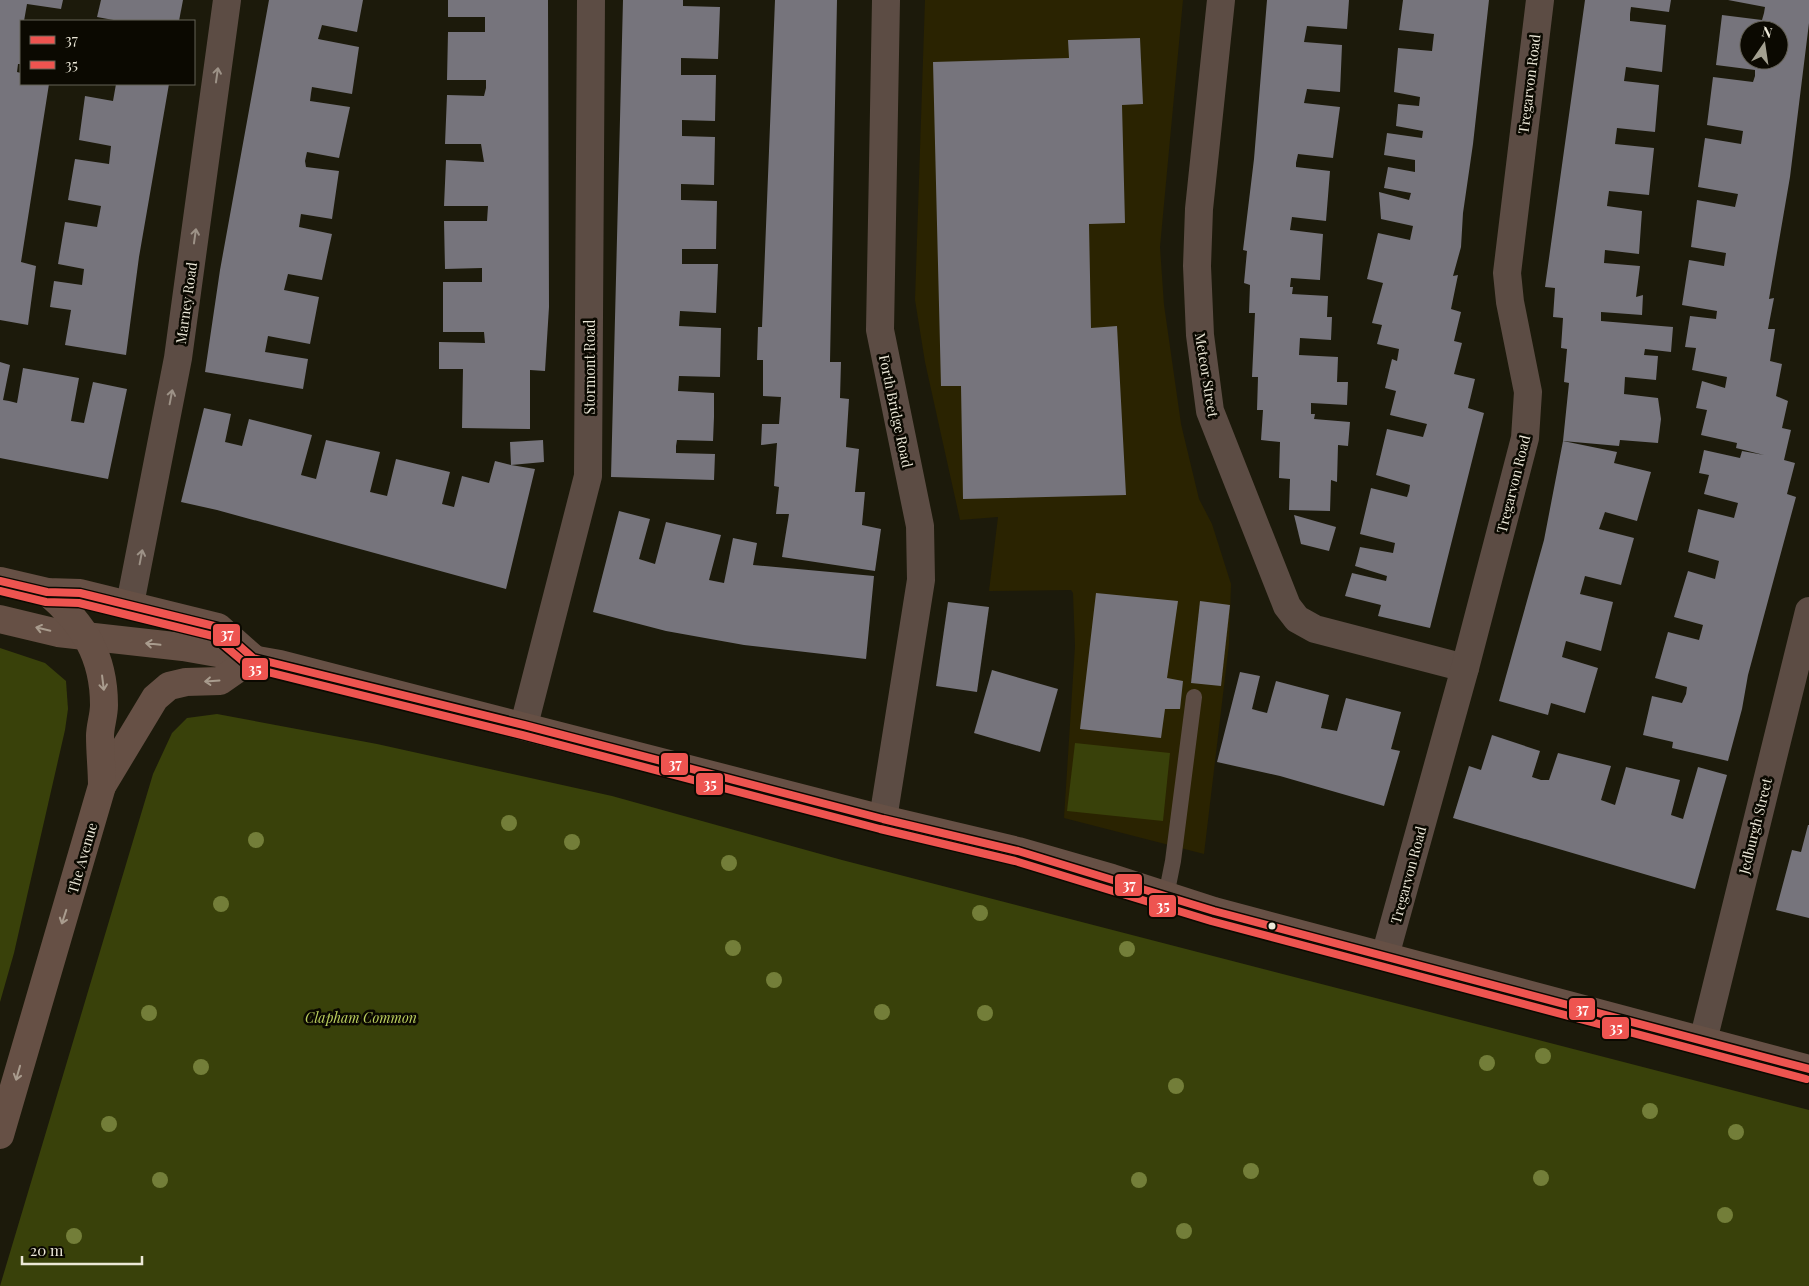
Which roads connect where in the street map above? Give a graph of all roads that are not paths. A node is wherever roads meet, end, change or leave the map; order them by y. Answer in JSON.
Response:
{"nodes":[{"id":1,"x":227,"y":0,"type":"edge"},
{"id":2,"x":591,"y":0,"type":"edge"},
{"id":3,"x":886,"y":0,"type":"edge"},
{"id":4,"x":1221,"y":0,"type":"edge"},
{"id":5,"x":1540,"y":0,"type":"edge"},
{"id":6,"x":0,"y":581,"type":"edge"},
{"id":7,"x":47,"y":592,"type":"junction"},
{"id":8,"x":130,"y":604,"type":"junction"},
{"id":9,"x":1809,"y":611,"type":"edge"},
{"id":10,"x":0,"y":620,"type":"edge"},
{"id":11,"x":87,"y":637,"type":"junction"},
{"id":12,"x":253,"y":658,"type":"junction"},
{"id":13,"x":1465,"y":668,"type":"junction"},
{"id":14,"x":1194,"y":697,"type":"dead end"},
{"id":15,"x":524,"y":725,"type":"junction"},
{"id":16,"x":102,"y":786,"type":"junction"},
{"id":17,"x":883,"y":819,"type":"junction"},
{"id":18,"x":1166,"y":896,"type":"junction"},
{"id":19,"x":1385,"y":956,"type":"junction"},
{"id":20,"x":1703,"y":1041,"type":"junction"},
{"id":21,"x":1809,"y":1069,"type":"edge"},
{"id":22,"x":0,"y":1135,"type":"edge"}],
"edges":[{"from":8,"to":1,"type":"street","name":"Marney Road","one_way":true},
{"from":2,"to":15,"type":"street","name":"Stormont Road"},
{"from":3,"to":17,"type":"street","name":"Forth Bridge Road"},
{"from":4,"to":13,"type":"street","name":"Meteor Street"},
{"from":5,"to":13,"type":"street","name":"Tregarvon Road"},
{"from":6,"to":7,"type":"highway"},
{"from":7,"to":8,"type":"highway"},
{"from":7,"to":11,"type":"highway","name":"The Avenue"},
{"from":8,"to":12,"type":"highway"},
{"from":9,"to":20,"type":"street","name":"Jedburgh Street"},
{"from":11,"to":10,"type":"highway","one_way":true},
{"from":12,"to":11,"type":"highway","one_way":true},
{"from":11,"to":16,"type":"highway","name":"The Avenue","one_way":true},
{"from":12,"to":15,"type":"highway"},
{"from":12,"to":16,"type":"highway","one_way":true},
{"from":13,"to":19,"type":"street","name":"Tregarvon Road"},
{"from":14,"to":18,"type":"lane"},
{"from":15,"to":17,"type":"highway"},
{"from":16,"to":22,"type":"highway","name":"The Avenue","one_way":true},
{"from":17,"to":18,"type":"highway"},
{"from":18,"to":19,"type":"highway"},
{"from":19,"to":20,"type":"highway"},
{"from":20,"to":21,"type":"highway"}]}
